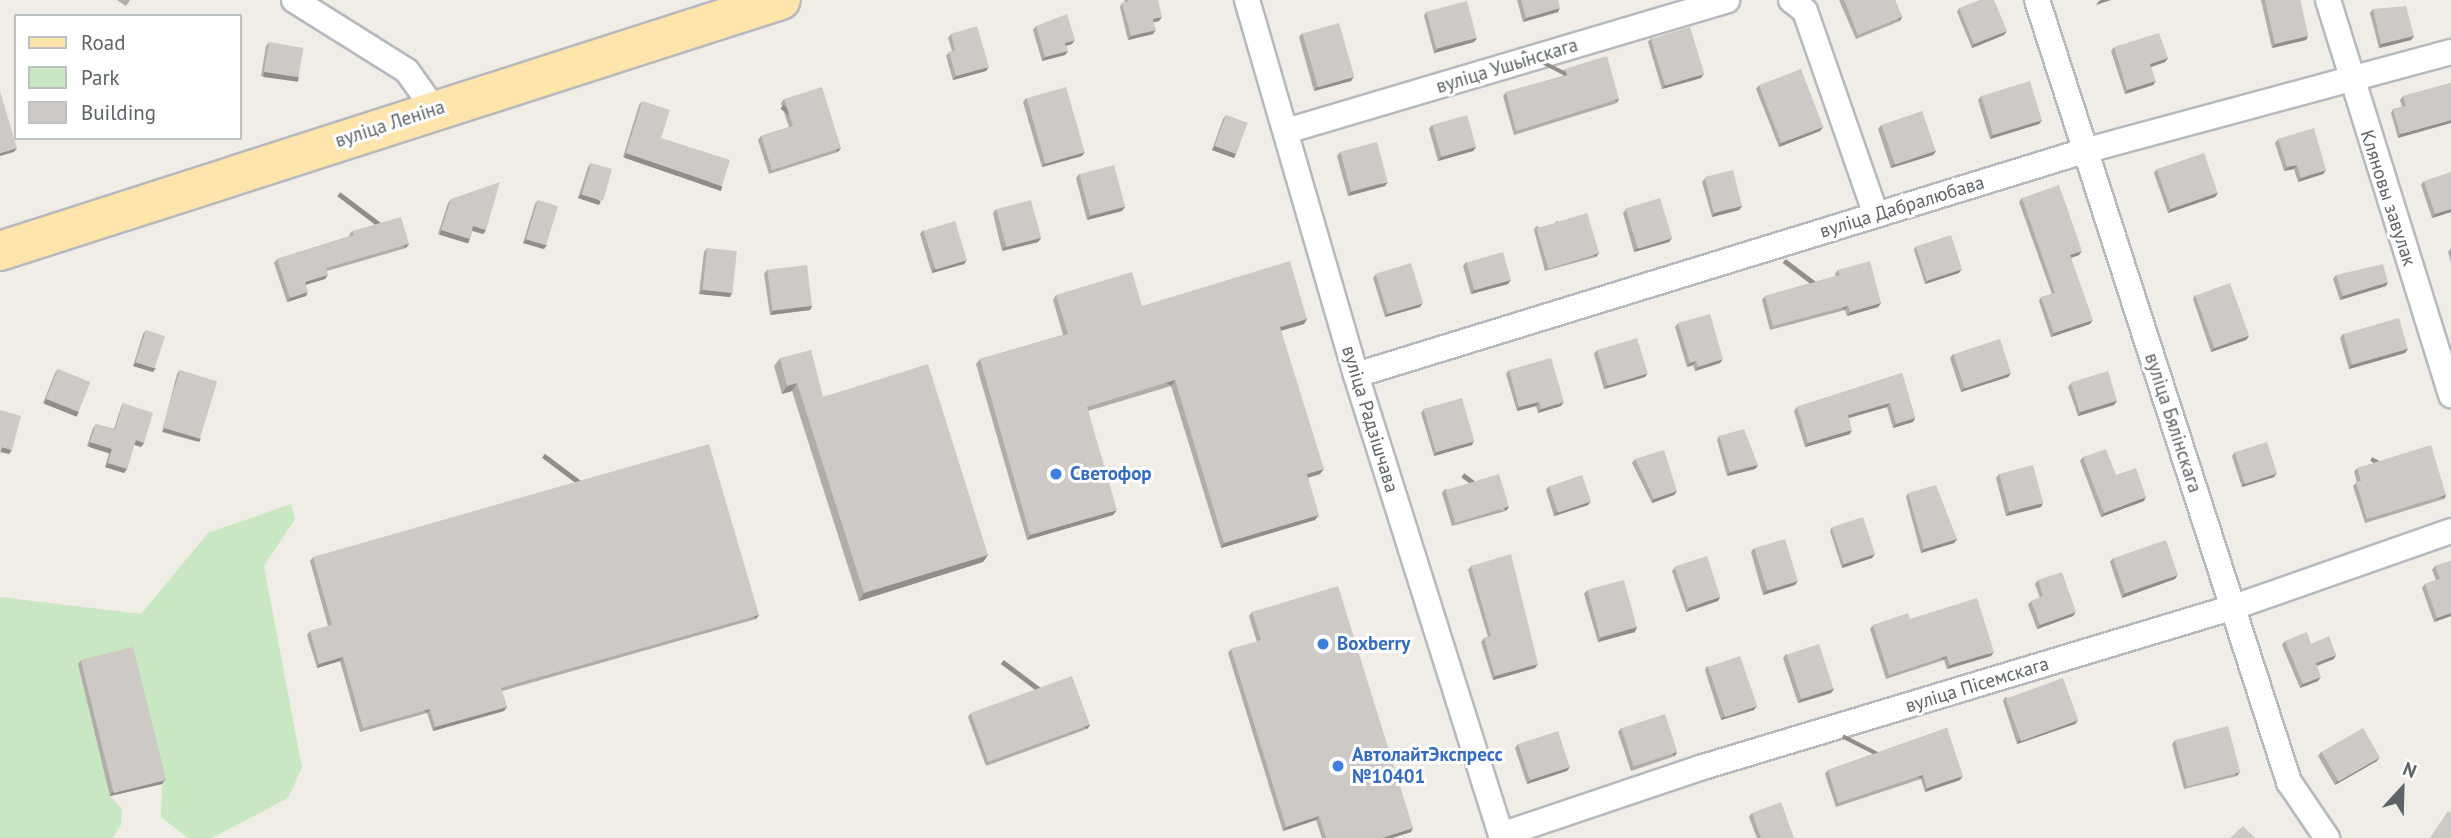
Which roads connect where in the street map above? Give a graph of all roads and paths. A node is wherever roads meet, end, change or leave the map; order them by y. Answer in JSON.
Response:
{"nodes":[{"id":1,"x":294,"y":0,"type":"edge"},
{"id":2,"x":781,"y":0,"type":"edge"},
{"id":3,"x":1247,"y":0,"type":"edge"},
{"id":4,"x":1727,"y":0,"type":"edge"},
{"id":5,"x":1791,"y":0,"type":"edge"},
{"id":6,"x":2037,"y":0,"type":"edge"},
{"id":7,"x":2328,"y":0,"type":"edge"},
{"id":8,"x":2451,"y":52,"type":"edge"},
{"id":9,"x":2350,"y":82,"type":"junction"},
{"id":10,"x":434,"y":109,"type":"junction"},
{"id":11,"x":1286,"y":131,"type":"junction"},
{"id":12,"x":2084,"y":151,"type":"junction"},
{"id":13,"x":1876,"y":215,"type":"junction"},
{"id":14,"x":0,"y":251,"type":"edge"},
{"id":15,"x":1356,"y":374,"type":"junction"},
{"id":16,"x":2451,"y":395,"type":"edge"},
{"id":17,"x":2451,"y":531,"type":"edge"},
{"id":18,"x":2234,"y":607,"type":"junction"},
{"id":19,"x":1502,"y":836,"type":"edge"},
{"id":20,"x":2327,"y":838,"type":"edge"}],
"edges":[{"from":1,"to":10,"type":"street"},
{"from":2,"to":10,"type":"main road","name":"вуліца Леніна"},
{"from":3,"to":11,"type":"street","name":"вуліца Радзішчава"},
{"from":4,"to":11,"type":"street","name":"вуліца Ушынскага"},
{"from":5,"to":13,"type":"street"},
{"from":6,"to":12,"type":"street","name":"вуліца Бялінскага"},
{"from":7,"to":9,"type":"street","name":"Кляновы завулак"},
{"from":8,"to":9,"type":"street","name":"вуліца Дабралюбава"},
{"from":9,"to":12,"type":"street","name":"вуліца Дабралюбава"},
{"from":9,"to":16,"type":"street","name":"Кляновы завулак"},
{"from":10,"to":14,"type":"main road","name":"вуліца Леніна"},
{"from":11,"to":15,"type":"street","name":"вуліца Радзішчава"},
{"from":12,"to":13,"type":"street","name":"вуліца Дабралюбава"},
{"from":12,"to":18,"type":"street","name":"вуліца Бялінскага"},
{"from":13,"to":15,"type":"street","name":"вуліца Дабралюбава"},
{"from":15,"to":19,"type":"street","name":"вуліца Радзішчава"},
{"from":17,"to":18,"type":"street","name":"вуліца Пісемскага"},
{"from":18,"to":19,"type":"street","name":"вуліца Пісемскага"},
{"from":18,"to":20,"type":"street","name":"вуліца Бялінскага"}]}
